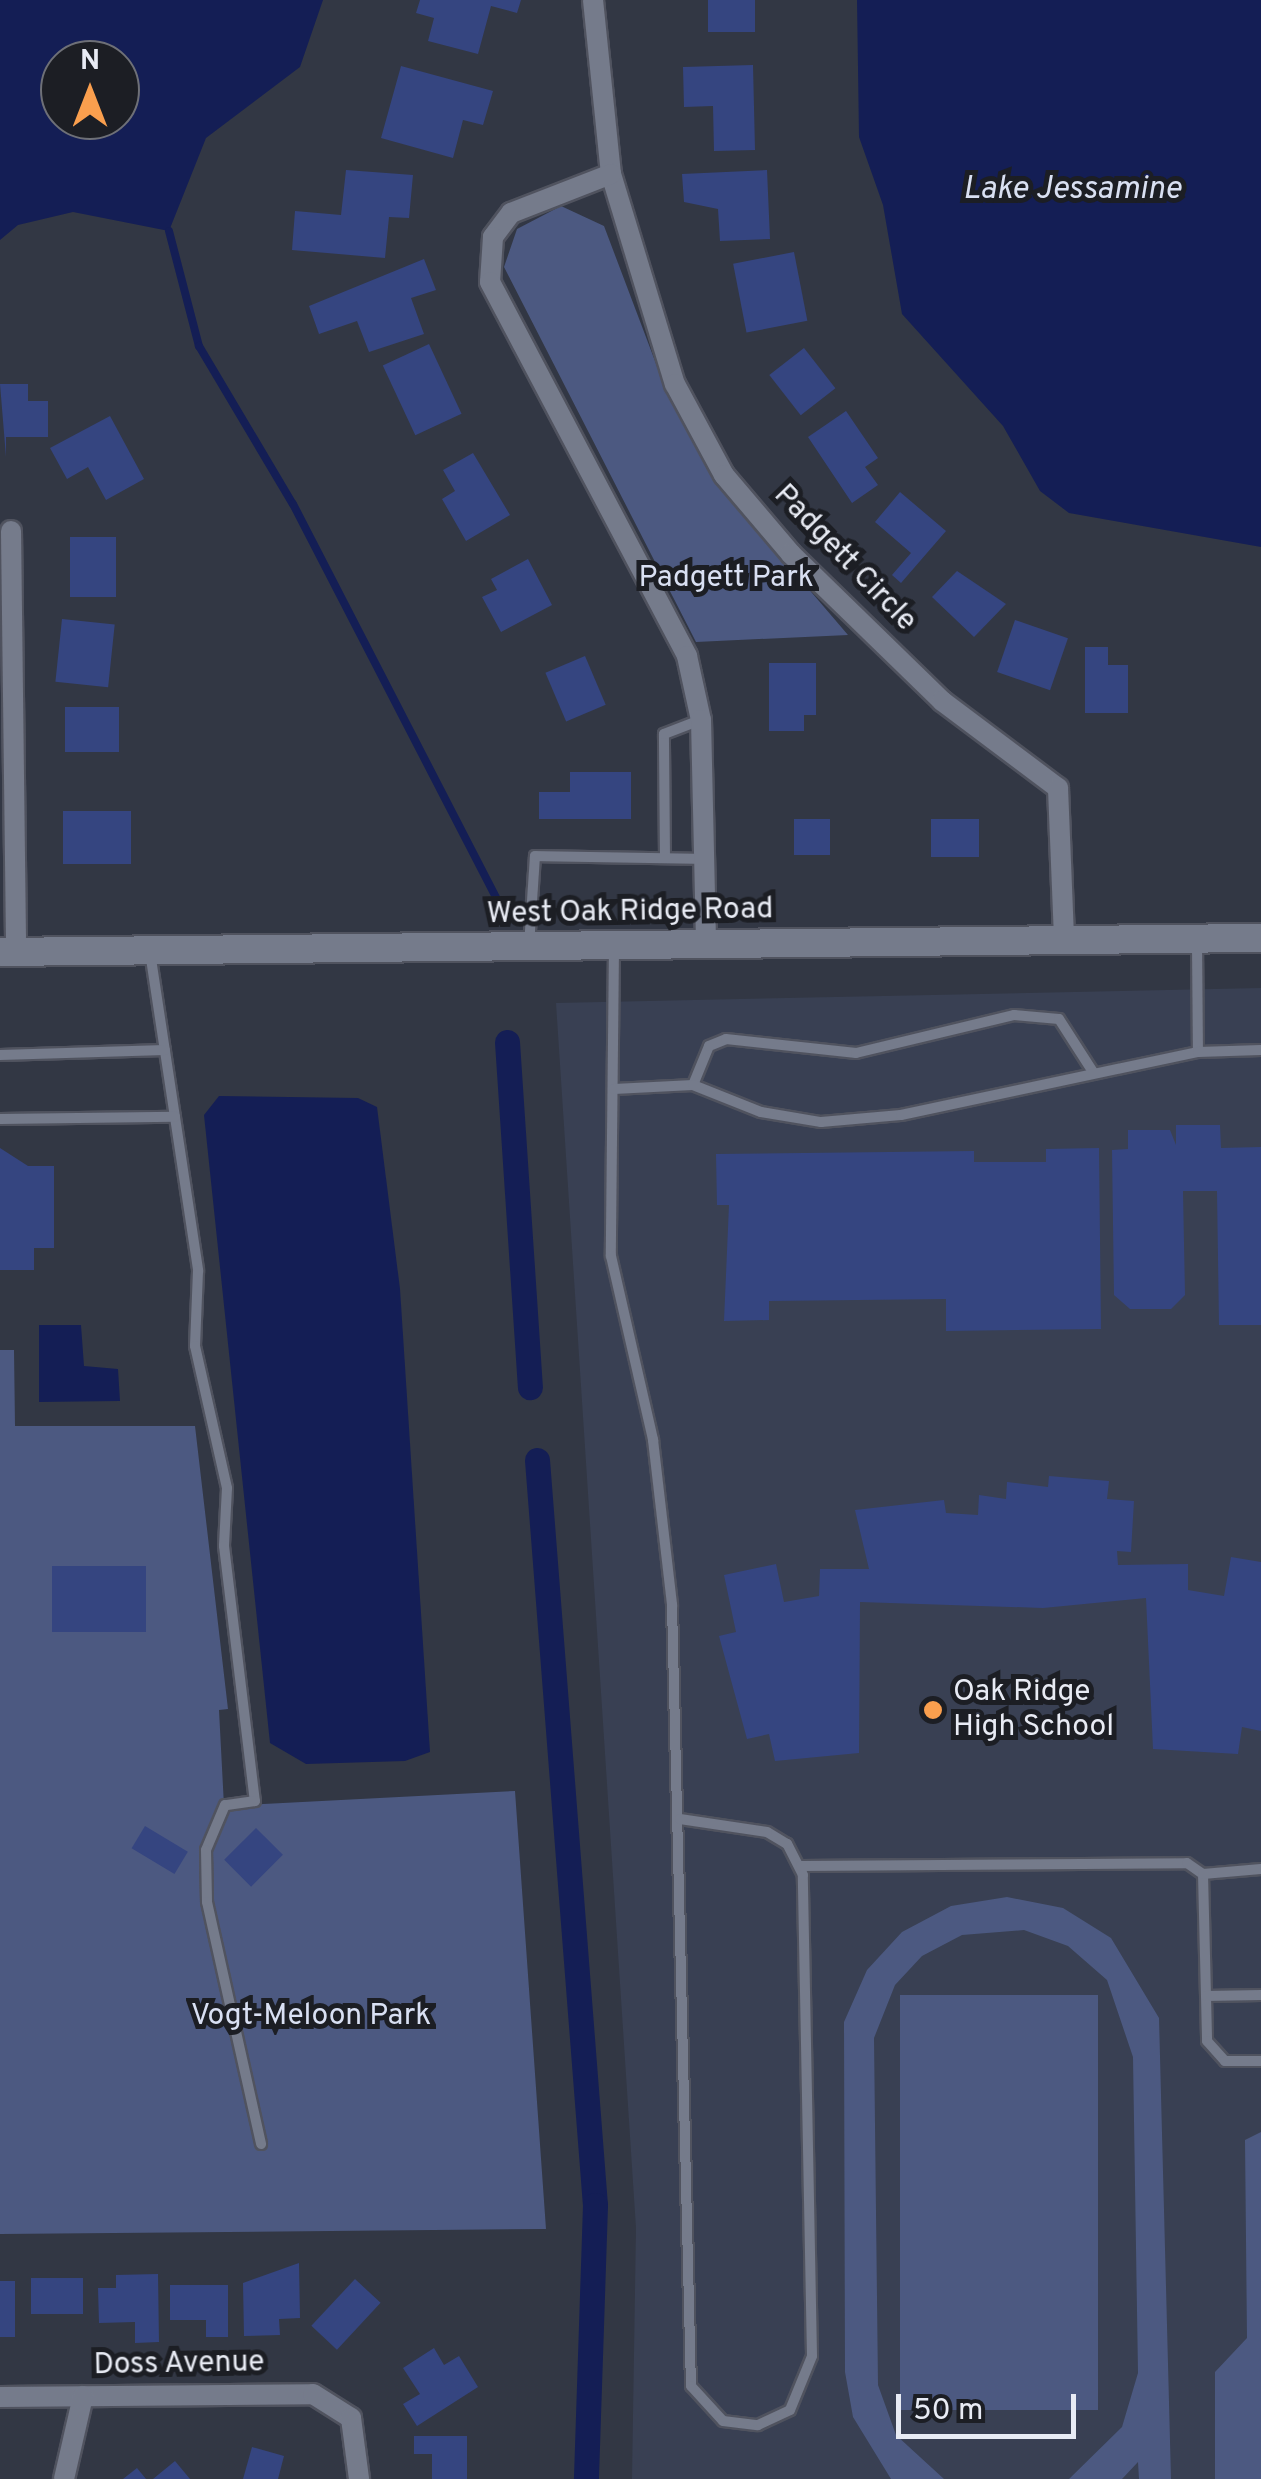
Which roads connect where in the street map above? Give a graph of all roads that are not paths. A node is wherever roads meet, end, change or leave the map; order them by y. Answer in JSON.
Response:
{"nodes":[{"id":1,"x":593,"y":0,"type":"edge"},
{"id":2,"x":611,"y":174,"type":"junction"},
{"id":3,"x":12,"y":530,"type":"dead end"},
{"id":4,"x":701,"y":720,"type":"junction"},
{"id":5,"x":665,"y":858,"type":"junction"},
{"id":6,"x":704,"y":859,"type":"junction"},
{"id":7,"x":1198,"y":938,"type":"junction"},
{"id":8,"x":1261,"y":938,"type":"edge"},
{"id":9,"x":1064,"y":940,"type":"junction"},
{"id":10,"x":706,"y":945,"type":"junction"},
{"id":11,"x":614,"y":946,"type":"junction"},
{"id":12,"x":530,"y":947,"type":"junction"},
{"id":13,"x":150,"y":951,"type":"junction"},
{"id":14,"x":8,"y":952,"type":"edge"},
{"id":15,"x":165,"y":1050,"type":"junction"},
{"id":16,"x":1261,"y":1050,"type":"edge"},
{"id":17,"x":1198,"y":1052,"type":"junction"},
{"id":18,"x":0,"y":1055,"type":"edge"},
{"id":19,"x":1093,"y":1072,"type":"junction"},
{"id":20,"x":693,"y":1084,"type":"junction"},
{"id":21,"x":614,"y":1089,"type":"junction"},
{"id":22,"x":175,"y":1117,"type":"junction"},
{"id":23,"x":0,"y":1119,"type":"edge"},
{"id":24,"x":680,"y":1818,"type":"junction"},
{"id":25,"x":801,"y":1866,"type":"junction"},
{"id":26,"x":1261,"y":1870,"type":"edge"},
{"id":27,"x":1203,"y":1874,"type":"junction"},
{"id":28,"x":1206,"y":1996,"type":"junction"},
{"id":29,"x":1261,"y":1996,"type":"edge"},
{"id":30,"x":1261,"y":2061,"type":"edge"},
{"id":31,"x":261,"y":2144,"type":"dead end"},
{"id":32,"x":83,"y":2396,"type":"junction"},
{"id":33,"x":0,"y":2397,"type":"edge"},
{"id":34,"x":64,"y":2479,"type":"edge"},
{"id":35,"x":359,"y":2479,"type":"edge"}],
"edges":[{"from":1,"to":2,"type":"street","name":"Padgett Circle"},
{"from":2,"to":4,"type":"street"},
{"from":2,"to":9,"type":"street","name":"Padgett Circle"},
{"from":3,"to":14,"type":"street"},
{"from":4,"to":5,"type":"lane"},
{"from":4,"to":6,"type":"street"},
{"from":5,"to":6,"type":"lane"},
{"from":5,"to":12,"type":"lane"},
{"from":6,"to":10,"type":"street"},
{"from":7,"to":8,"type":"main road","name":"West Oak Ridge Road"},
{"from":7,"to":9,"type":"main road","name":"West Oak Ridge Road"},
{"from":7,"to":17,"type":"lane"},
{"from":9,"to":10,"type":"main road","name":"West Oak Ridge Road"},
{"from":10,"to":11,"type":"main road","name":"West Oak Ridge Road"},
{"from":11,"to":12,"type":"main road","name":"West Oak Ridge Road"},
{"from":11,"to":21,"type":"lane"},
{"from":12,"to":13,"type":"main road","name":"West Oak Ridge Road"},
{"from":13,"to":14,"type":"main road","name":"West Oak Ridge Road"},
{"from":13,"to":15,"type":"lane"},
{"from":15,"to":18,"type":"lane"},
{"from":15,"to":22,"type":"lane"},
{"from":16,"to":17,"type":"lane"},
{"from":17,"to":19,"type":"lane"},
{"from":19,"to":20,"type":"lane"},
{"from":19,"to":20,"type":"lane"},
{"from":20,"to":21,"type":"lane"},
{"from":21,"to":24,"type":"lane"},
{"from":22,"to":23,"type":"lane"},
{"from":22,"to":31,"type":"lane"},
{"from":24,"to":25,"type":"lane"},
{"from":24,"to":25,"type":"lane"},
{"from":25,"to":27,"type":"lane"},
{"from":26,"to":27,"type":"lane"},
{"from":27,"to":28,"type":"lane"},
{"from":28,"to":29,"type":"lane"},
{"from":28,"to":30,"type":"lane"},
{"from":32,"to":33,"type":"street","name":"Doss Avenue"},
{"from":32,"to":34,"type":"street"},
{"from":32,"to":35,"type":"street","name":"Doss Avenue"}]}
